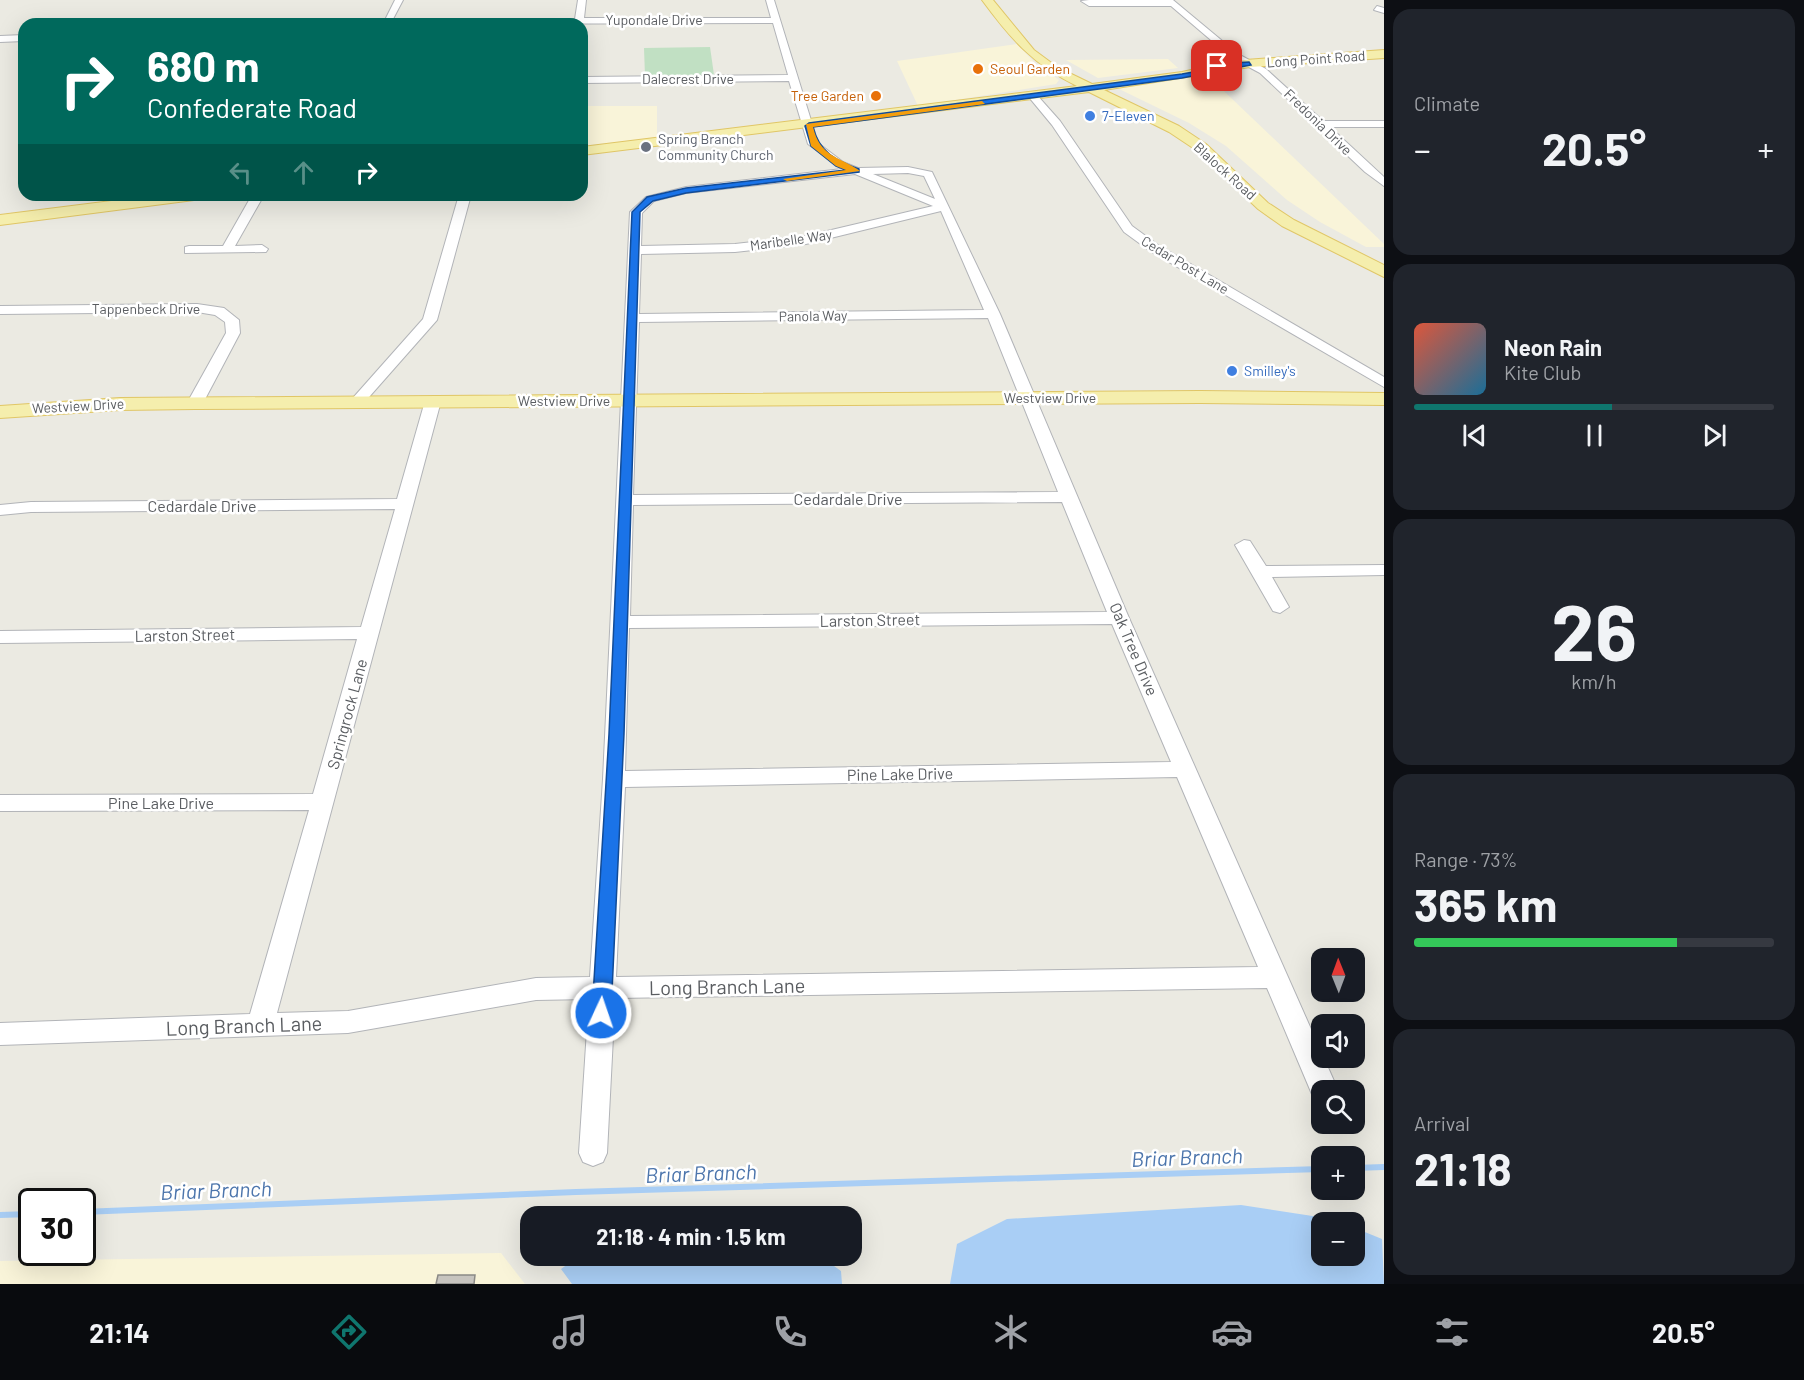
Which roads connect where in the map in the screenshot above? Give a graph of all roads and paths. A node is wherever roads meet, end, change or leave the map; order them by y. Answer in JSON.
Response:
{"nodes":[{"id":1,"x":399,"y":0,"type":"edge"},
{"id":2,"x":582,"y":0,"type":"edge"},
{"id":3,"x":770,"y":0,"type":"edge"},
{"id":4,"x":988,"y":0,"type":"edge"},
{"id":5,"x":1003,"y":0,"type":"edge"},
{"id":6,"x":1170,"y":2,"type":"edge"},
{"id":7,"x":1089,"y":4,"type":"edge"},
{"id":8,"x":390,"y":18,"type":"edge"},
{"id":9,"x":579,"y":18,"type":"edge"},
{"id":10,"x":777,"y":20,"type":"junction"},
{"id":11,"x":588,"y":21,"type":"edge"},
{"id":12,"x":1005,"y":23,"type":"junction"},
{"id":13,"x":0,"y":39,"type":"edge"},
{"id":14,"x":18,"y":39,"type":"edge"},
{"id":15,"x":1026,"y":47,"type":"junction"},
{"id":16,"x":1384,"y":54,"type":"edge"},
{"id":17,"x":1249,"y":64,"type":"junction"},
{"id":18,"x":794,"y":78,"type":"junction"},
{"id":19,"x":588,"y":80,"type":"edge"},
{"id":20,"x":1091,"y":85,"type":"junction"},
{"id":21,"x":1033,"y":96,"type":"junction"},
{"id":22,"x":945,"y":107,"type":"junction"},
{"id":23,"x":1322,"y":124,"type":"junction"},
{"id":24,"x":1384,"y":124,"type":"edge"},
{"id":25,"x":809,"y":126,"type":"junction"},
{"id":26,"x":1181,"y":127,"type":"junction"},
{"id":27,"x":588,"y":150,"type":"edge"},
{"id":28,"x":856,"y":171,"type":"junction"},
{"id":29,"x":1229,"y":173,"type":"junction"},
{"id":30,"x":1250,"y":173,"type":"junction"},
{"id":31,"x":1384,"y":183,"type":"edge"},
{"id":32,"x":113,"y":201,"type":"edge"},
{"id":33,"x":118,"y":201,"type":"edge"},
{"id":34,"x":251,"y":201,"type":"edge"},
{"id":35,"x":463,"y":201,"type":"edge"},
{"id":36,"x":945,"y":207,"type":"junction"},
{"id":37,"x":0,"y":214,"type":"edge"},
{"id":38,"x":0,"y":220,"type":"edge"},
{"id":39,"x":1336,"y":237,"type":"junction"},
{"id":40,"x":1318,"y":240,"type":"junction"},
{"id":41,"x":226,"y":249,"type":"junction"},
{"id":42,"x":262,"y":249,"type":"dead end"},
{"id":43,"x":189,"y":250,"type":"dead end"},
{"id":44,"x":635,"y":250,"type":"junction"},
{"id":45,"x":1384,"y":259,"type":"edge"},
{"id":46,"x":1384,"y":272,"type":"edge"},
{"id":47,"x":0,"y":310,"type":"edge"},
{"id":48,"x":993,"y":314,"type":"junction"},
{"id":49,"x":632,"y":318,"type":"junction"},
{"id":50,"x":1384,"y":383,"type":"edge"},
{"id":51,"x":1384,"y":390,"type":"edge"},
{"id":52,"x":1200,"y":397,"type":"junction"},
{"id":53,"x":1029,"y":398,"type":"junction"},
{"id":54,"x":1384,"y":399,"type":"edge"},
{"id":55,"x":433,"y":401,"type":"junction"},
{"id":56,"x":628,"y":401,"type":"junction"},
{"id":57,"x":357,"y":402,"type":"junction"},
{"id":58,"x":195,"y":403,"type":"junction"},
{"id":59,"x":0,"y":412,"type":"edge"},
{"id":60,"x":1070,"y":497,"type":"junction"},
{"id":61,"x":625,"y":500,"type":"junction"},
{"id":62,"x":405,"y":504,"type":"junction"},
{"id":63,"x":0,"y":510,"type":"edge"},
{"id":64,"x":1244,"y":545,"type":"dead end"},
{"id":65,"x":1384,"y":570,"type":"edge"},
{"id":66,"x":1259,"y":572,"type":"junction"},
{"id":67,"x":1280,"y":607,"type":"dead end"},
{"id":68,"x":1119,"y":618,"type":"junction"},
{"id":69,"x":621,"y":622,"type":"junction"},
{"id":70,"x":369,"y":633,"type":"junction"},
{"id":71,"x":0,"y":637,"type":"edge"},
{"id":72,"x":1186,"y":770,"type":"junction"},
{"id":73,"x":614,"y":779,"type":"junction"},
{"id":74,"x":322,"y":802,"type":"junction"},
{"id":75,"x":0,"y":803,"type":"edge"},
{"id":76,"x":1276,"y":977,"type":"junction"},
{"id":77,"x":603,"y":990,"type":"junction"},
{"id":78,"x":260,"y":1027,"type":"junction"},
{"id":79,"x":0,"y":1034,"type":"edge"},
{"id":80,"x":1320,"y":1080,"type":"edge"},
{"id":81,"x":593,"y":1153,"type":"dead end"}],
"edges":[{"from":1,"to":8,"type":"street"},
{"from":2,"to":9,"type":"street"},
{"from":3,"to":10,"type":"street","name":"Oak Tree Drive"},
{"from":4,"to":12,"type":"main road","name":"Blalock Road"},
{"from":5,"to":12,"type":"main road"},
{"from":6,"to":7,"type":"street"},
{"from":6,"to":17,"type":"street","name":"Fredonia Drive"},
{"from":10,"to":11,"type":"street","name":"Yupondale Drive"},
{"from":10,"to":18,"type":"street","name":"Oak Tree Drive"},
{"from":12,"to":15,"type":"main road","name":"Blalock Road"},
{"from":13,"to":14,"type":"street"},
{"from":15,"to":20,"type":"main road","name":"Blalock Road"},
{"from":15,"to":20,"type":"main road","name":"Blalock Road"},
{"from":16,"to":17,"type":"main road","name":"Long Point Road"},
{"from":17,"to":20,"type":"main road","name":"Long Point Road"},
{"from":17,"to":23,"type":"street","name":"Fredonia Drive"},
{"from":18,"to":19,"type":"street","name":"Dalecrest Drive"},
{"from":18,"to":25,"type":"street","name":"Oak Tree Drive"},
{"from":20,"to":21,"type":"main road","name":"Long Point Road"},
{"from":20,"to":22,"type":"main road","name":"Long Point Road"},
{"from":20,"to":26,"type":"main road","name":"Blalock Road"},
{"from":21,"to":22,"type":"main road","name":"Long Point Road"},
{"from":21,"to":50,"type":"street","name":"Cedar Post Lane"},
{"from":22,"to":25,"type":"main road","name":"Long Point Road"},
{"from":23,"to":24,"type":"street"},
{"from":23,"to":31,"type":"street","name":"Fredonia Drive"},
{"from":25,"to":27,"type":"main road","name":"Long Point Road"},
{"from":25,"to":28,"type":"street","name":"Oak Tree Drive"},
{"from":26,"to":29,"type":"main road","name":"Blalock Road"},
{"from":26,"to":30,"type":"main road","name":"Blalock Road"},
{"from":28,"to":36,"type":"street","name":"Oak Tree Drive"},
{"from":28,"to":36,"type":"street","name":"Oak Tree Drive"},
{"from":28,"to":44,"type":"street"},
{"from":29,"to":30,"type":"main road"},
{"from":29,"to":40,"type":"main road","name":"Blalock Road"},
{"from":30,"to":39,"type":"main road","name":"Blalock Road"},
{"from":32,"to":37,"type":"main road"},
{"from":33,"to":38,"type":"main road"},
{"from":34,"to":41,"type":"street"},
{"from":35,"to":57,"type":"street"},
{"from":36,"to":44,"type":"street","name":"Maribelle Way"},
{"from":36,"to":48,"type":"street","name":"Oak Tree Drive"},
{"from":39,"to":40,"type":"main road"},
{"from":39,"to":45,"type":"main road","name":"Blalock Road"},
{"from":40,"to":46,"type":"main road","name":"Blalock Road"},
{"from":41,"to":42,"type":"street"},
{"from":41,"to":43,"type":"street"},
{"from":44,"to":49,"type":"street"},
{"from":47,"to":58,"type":"street","name":"Tappenbeck Drive"},
{"from":48,"to":49,"type":"street","name":"Panola Way"},
{"from":48,"to":53,"type":"street","name":"Oak Tree Drive"},
{"from":49,"to":56,"type":"street"},
{"from":51,"to":52,"type":"main road","name":"Westview Drive"},
{"from":52,"to":53,"type":"main road","name":"Westview Drive"},
{"from":52,"to":54,"type":"main road","name":"Westview Drive"},
{"from":53,"to":56,"type":"main road","name":"Westview Drive"},
{"from":53,"to":60,"type":"street","name":"Oak Tree Drive"},
{"from":55,"to":56,"type":"main road","name":"Westview Drive"},
{"from":55,"to":57,"type":"main road","name":"Westview Drive"},
{"from":55,"to":62,"type":"street","name":"Springrock Lane"},
{"from":56,"to":61,"type":"street"},
{"from":57,"to":58,"type":"main road","name":"Westview Drive"},
{"from":58,"to":59,"type":"main road","name":"Westview Drive"},
{"from":60,"to":61,"type":"street","name":"Cedardale Drive"},
{"from":60,"to":68,"type":"street","name":"Oak Tree Drive"},
{"from":61,"to":69,"type":"street"},
{"from":62,"to":63,"type":"street","name":"Cedardale Drive"},
{"from":62,"to":70,"type":"street","name":"Springrock Lane"},
{"from":64,"to":66,"type":"street"},
{"from":65,"to":66,"type":"street"},
{"from":66,"to":67,"type":"street"},
{"from":68,"to":69,"type":"street","name":"Larston Street"},
{"from":68,"to":72,"type":"street","name":"Oak Tree Drive"},
{"from":69,"to":73,"type":"street"},
{"from":70,"to":71,"type":"street","name":"Larston Street"},
{"from":70,"to":74,"type":"street","name":"Springrock Lane"},
{"from":72,"to":73,"type":"street","name":"Pine Lake Drive"},
{"from":72,"to":76,"type":"street","name":"Oak Tree Drive"},
{"from":73,"to":77,"type":"street"},
{"from":74,"to":75,"type":"street","name":"Pine Lake Drive"},
{"from":74,"to":78,"type":"street","name":"Springrock Lane"},
{"from":76,"to":77,"type":"street","name":"Long Branch Lane"},
{"from":76,"to":80,"type":"street","name":"Oak Tree Drive"},
{"from":77,"to":78,"type":"street","name":"Long Branch Lane"},
{"from":77,"to":81,"type":"street"},
{"from":78,"to":79,"type":"street","name":"Long Branch Lane"}]}
